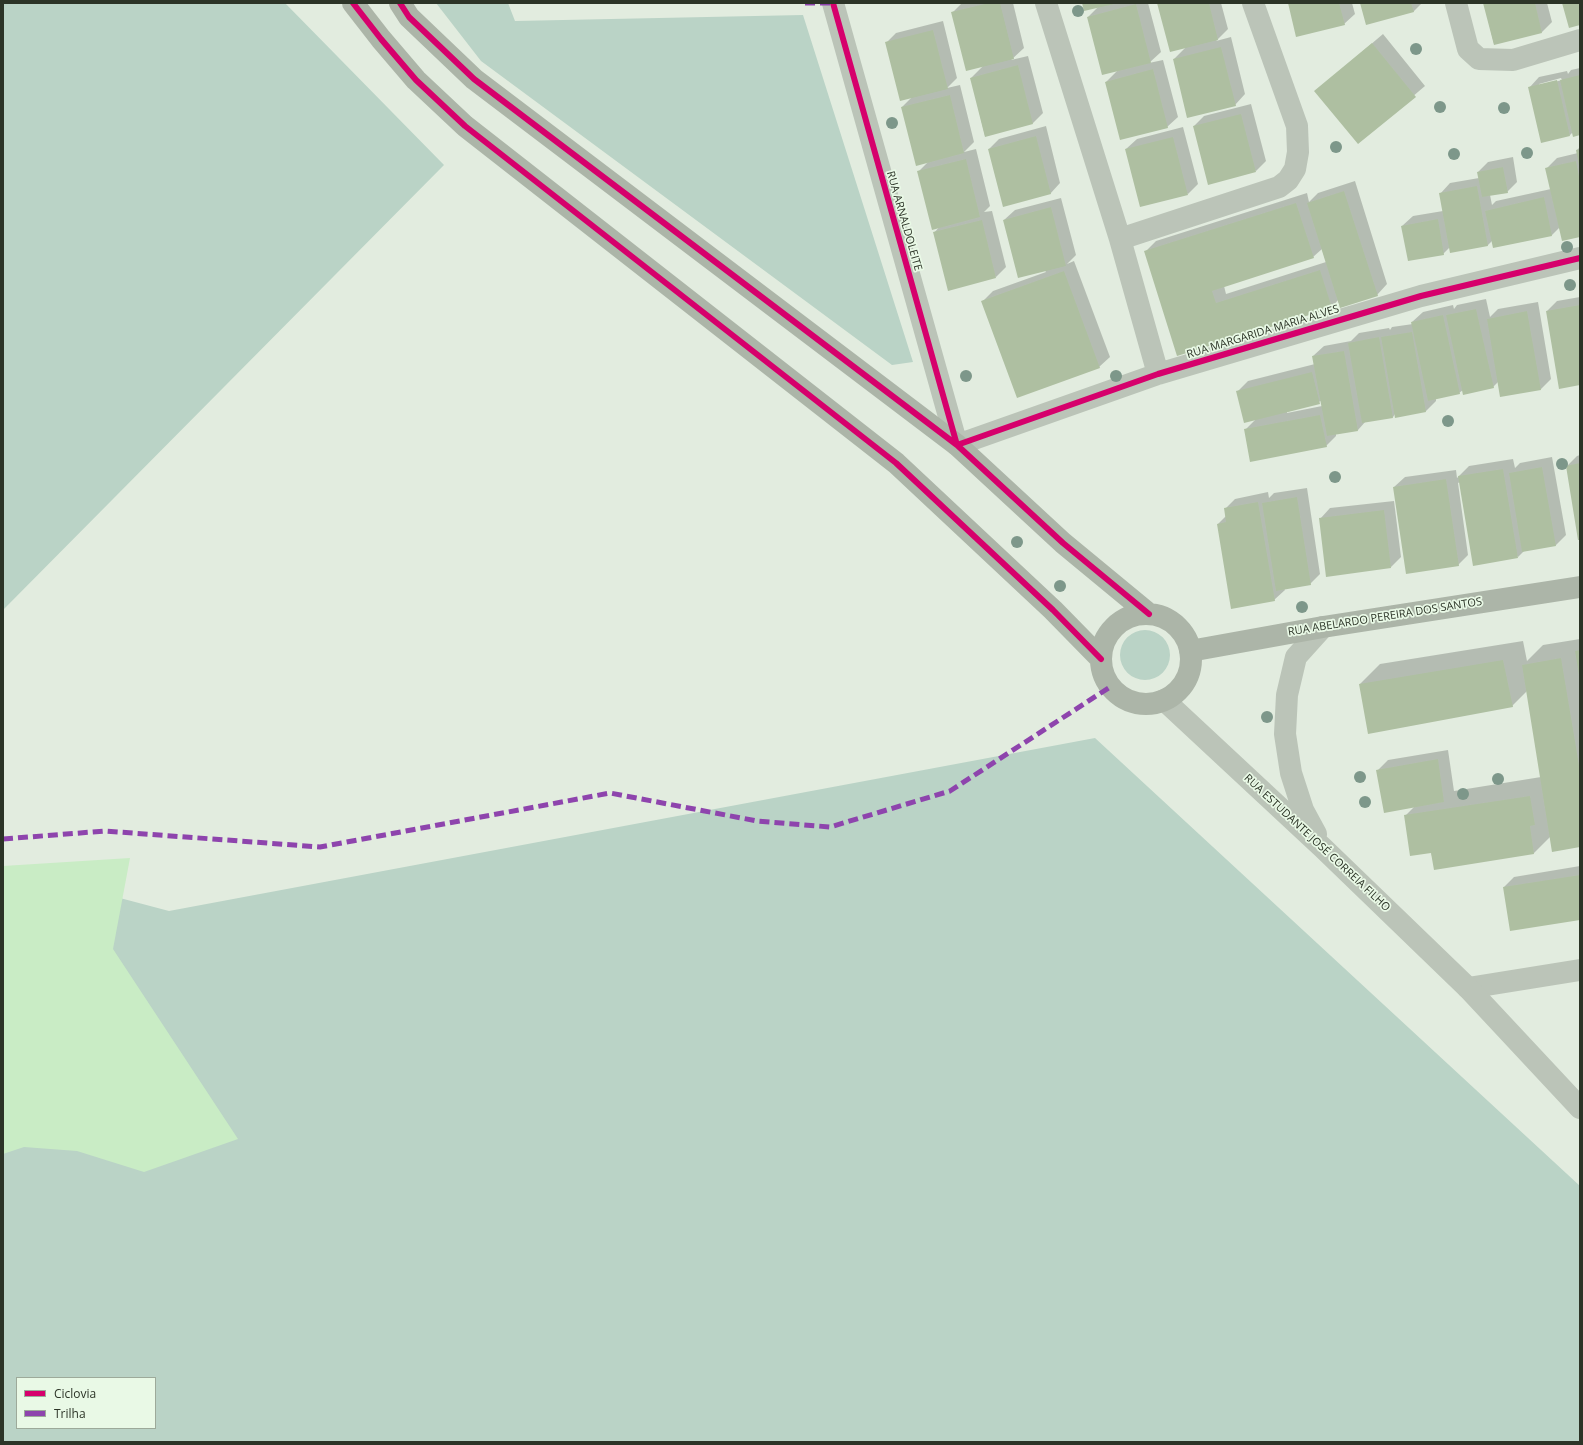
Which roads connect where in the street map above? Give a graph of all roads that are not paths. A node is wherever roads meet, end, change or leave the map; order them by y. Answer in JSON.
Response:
{"nodes":[{"id":1,"x":353,"y":3,"type":"edge"},
{"id":2,"x":400,"y":3,"type":"edge"},
{"id":3,"x":833,"y":3,"type":"edge"},
{"id":4,"x":1046,"y":3,"type":"edge"},
{"id":5,"x":1253,"y":3,"type":"edge"},
{"id":6,"x":1456,"y":3,"type":"edge"},
{"id":7,"x":1580,"y":40,"type":"edge"},
{"id":8,"x":1120,"y":240,"type":"junction"},
{"id":9,"x":1580,"y":258,"type":"edge"},
{"id":10,"x":1158,"y":374,"type":"junction"},
{"id":11,"x":957,"y":445,"type":"junction"},
{"id":12,"x":1580,"y":586,"type":"edge"},
{"id":13,"x":1149,"y":614,"type":"junction"},
{"id":14,"x":1322,"y":627,"type":"junction"},
{"id":15,"x":1190,"y":650,"type":"junction"},
{"id":16,"x":1101,"y":659,"type":"junction"},
{"id":17,"x":1164,"y":700,"type":"junction"},
{"id":18,"x":1323,"y":848,"type":"junction"},
{"id":19,"x":1580,"y":970,"type":"edge"},
{"id":20,"x":1468,"y":988,"type":"junction"},
{"id":21,"x":1580,"y":1108,"type":"edge"}],
"edges":[{"from":1,"to":16,"type":"main road"},
{"from":2,"to":11,"type":"main road"},
{"from":3,"to":11,"type":"street","name":"RUA ARNALDOLEITE"},
{"from":4,"to":8,"type":"street"},
{"from":5,"to":8,"type":"street"},
{"from":6,"to":7,"type":"street"},
{"from":8,"to":10,"type":"street"},
{"from":9,"to":10,"type":"street","name":"RUA MARGARIDA MARIA ALVES"},
{"from":10,"to":11,"type":"street","name":"RUA MARGARIDA MARIA ALVES"},
{"from":11,"to":13,"type":"main road"},
{"from":12,"to":14,"type":"main road","name":"RUA ABELARDO PEREIRA DOS SANTOS"},
{"from":13,"to":15,"type":"main road"},
{"from":13,"to":16,"type":"main road"},
{"from":14,"to":15,"type":"main road","name":"RUA ABELARDO PEREIRA DOS SANTOS"},
{"from":14,"to":18,"type":"street"},
{"from":15,"to":17,"type":"main road"},
{"from":16,"to":17,"type":"main road"},
{"from":17,"to":18,"type":"street","name":"RUA ESTUDANTE JOSÉ CORREIA FILHO"},
{"from":18,"to":20,"type":"street","name":"RUA ESTUDANTE JOSÉ CORREIA FILHO"},
{"from":19,"to":20,"type":"street"},
{"from":20,"to":21,"type":"street","name":"RUA ESTUDANTE JOSÉ CORREIA FILHO"}]}
